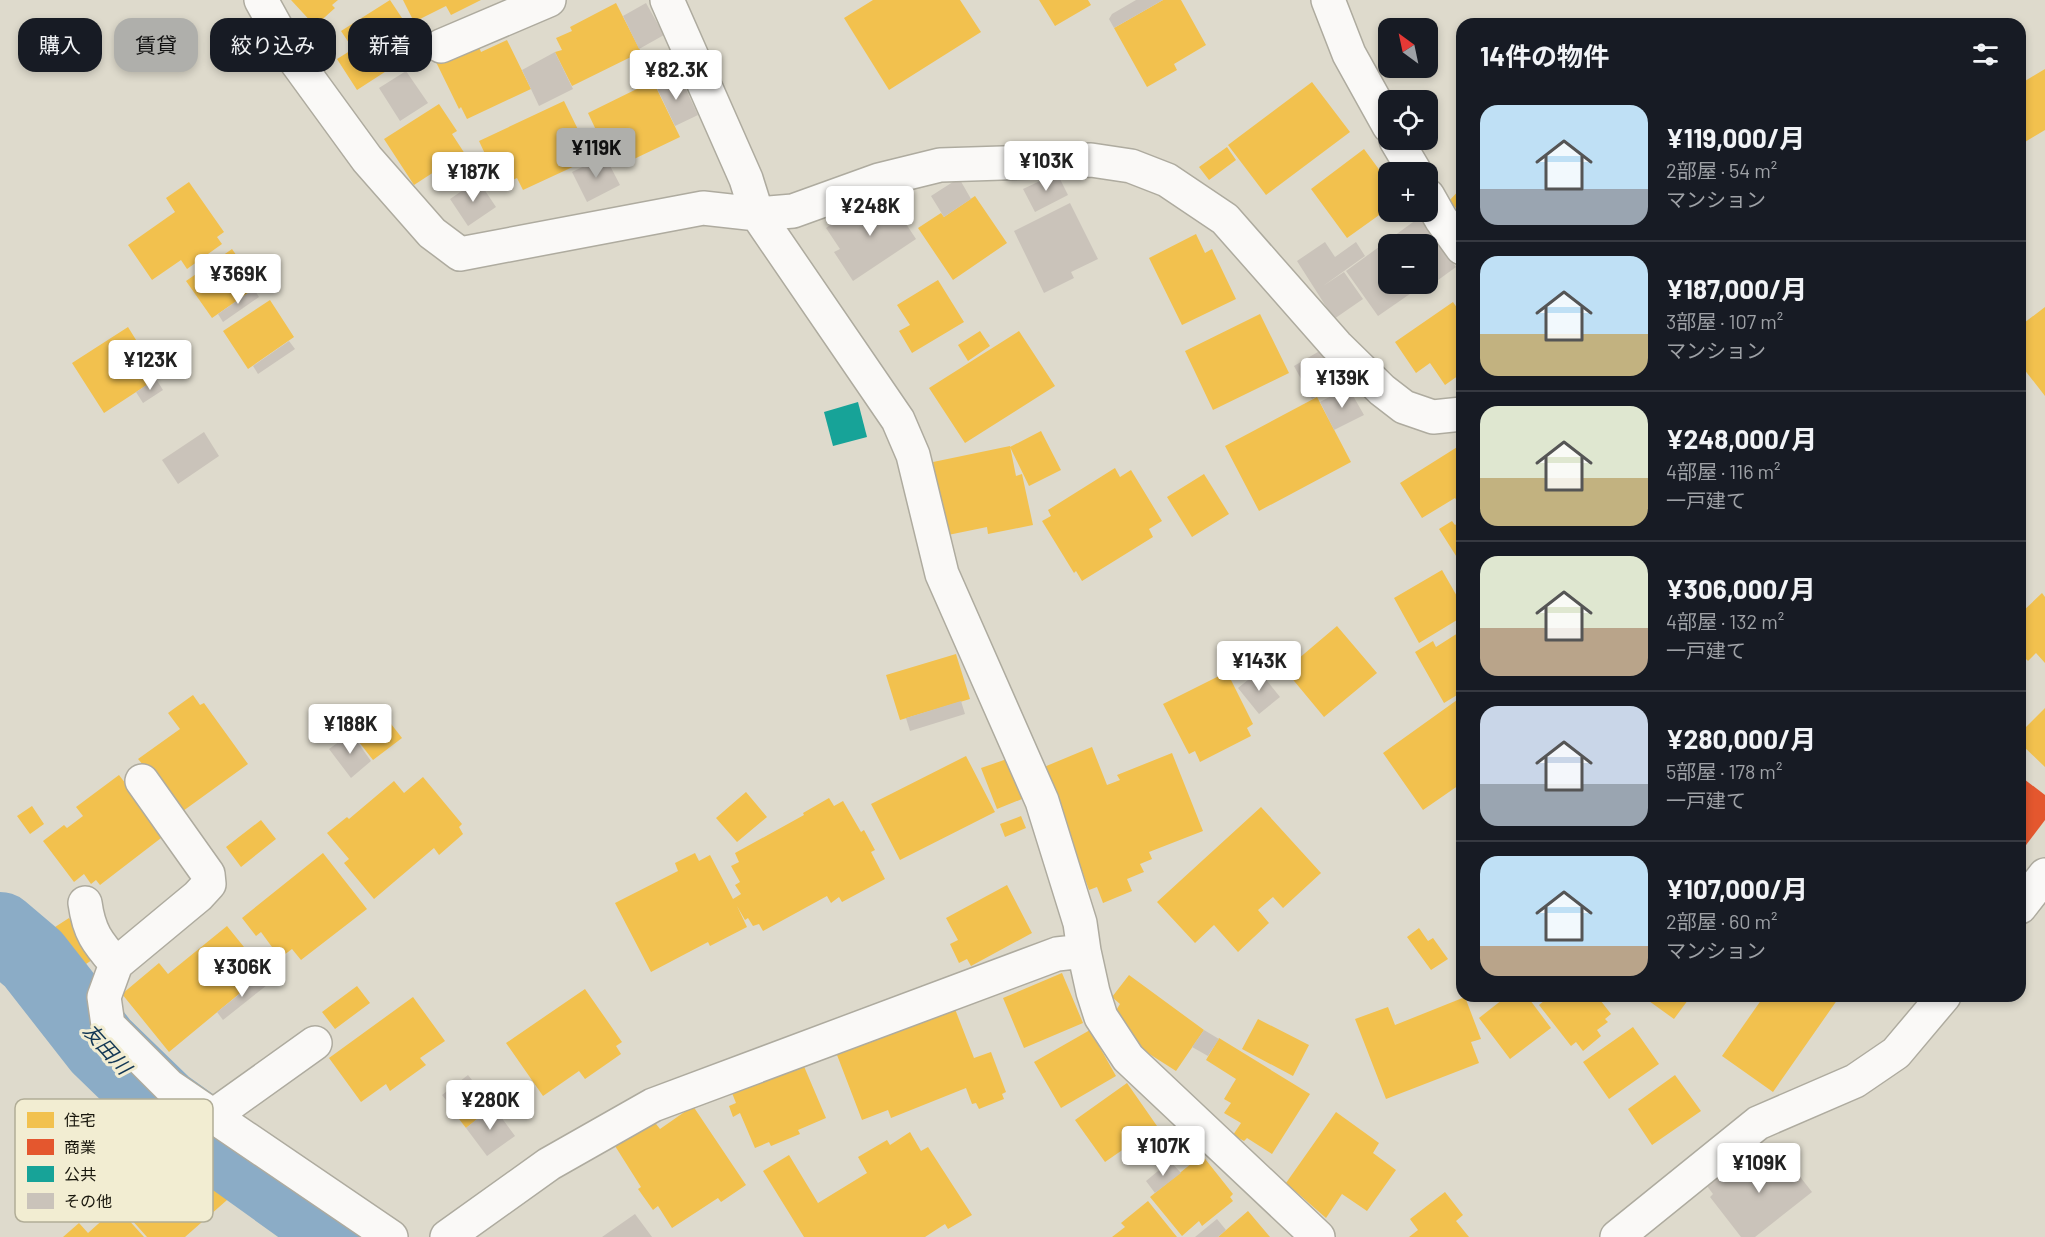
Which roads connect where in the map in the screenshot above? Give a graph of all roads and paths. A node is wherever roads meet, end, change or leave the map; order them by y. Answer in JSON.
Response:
{"nodes":[{"id":1,"x":261,"y":0,"type":"edge"},
{"id":2,"x":549,"y":0,"type":"edge"},
{"id":3,"x":667,"y":0,"type":"edge"},
{"id":4,"x":1328,"y":0,"type":"edge"},
{"id":5,"x":441,"y":46,"type":"dead end"},
{"id":6,"x":1378,"y":106,"type":"edge"},
{"id":7,"x":757,"y":214,"type":"junction"},
{"id":8,"x":1438,"y":214,"type":"edge"},
{"id":9,"x":1456,"y":240,"type":"edge"},
{"id":10,"x":1456,"y":415,"type":"edge"},
{"id":11,"x":142,"y":780,"type":"dead end"},
{"id":12,"x":85,"y":903,"type":"dead end"},
{"id":13,"x":1084,"y":951,"type":"junction"},
{"id":14,"x":116,"y":964,"type":"junction"},
{"id":15,"x":1939,"y":1002,"type":"edge"},
{"id":16,"x":315,"y":1043,"type":"dead end"},
{"id":17,"x":188,"y":1099,"type":"edge"},
{"id":18,"x":213,"y":1116,"type":"joint"},
{"id":19,"x":391,"y":1237,"type":"edge"},
{"id":20,"x":447,"y":1237,"type":"edge"},
{"id":21,"x":1318,"y":1237,"type":"edge"},
{"id":22,"x":1617,"y":1237,"type":"edge"}],
"edges":[{"from":1,"to":7,"type":"street"},
{"from":2,"to":5,"type":"street"},
{"from":3,"to":7,"type":"street"},
{"from":4,"to":6,"type":"street"},
{"from":7,"to":10,"type":"street"},
{"from":7,"to":13,"type":"street"},
{"from":8,"to":9,"type":"street"},
{"from":11,"to":14,"type":"street"},
{"from":12,"to":14,"type":"street"},
{"from":13,"to":20,"type":"street"},
{"from":13,"to":21,"type":"street"},
{"from":14,"to":17,"type":"street"},
{"from":15,"to":22,"type":"street"},
{"from":16,"to":18,"type":"street"},
{"from":18,"to":19,"type":"street"}]}
